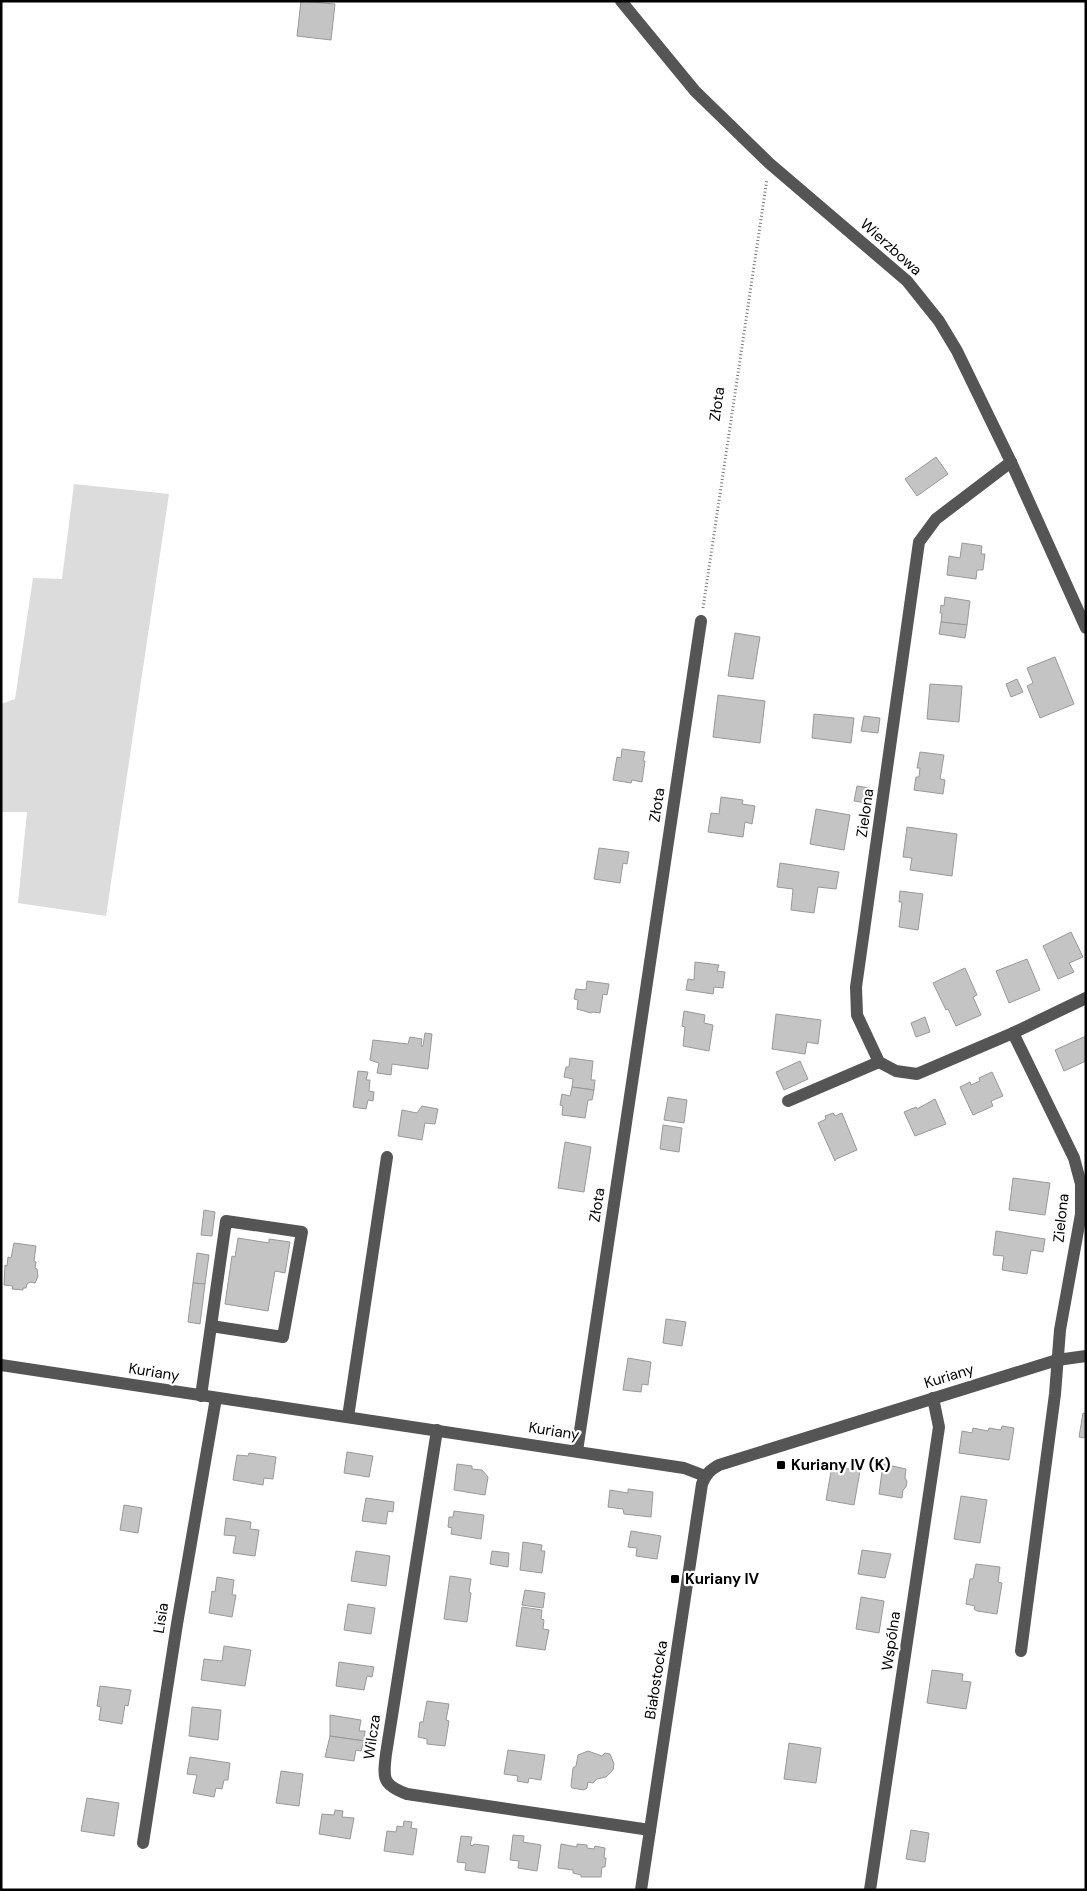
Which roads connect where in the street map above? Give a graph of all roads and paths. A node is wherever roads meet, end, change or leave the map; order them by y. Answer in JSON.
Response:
{"nodes":[{"id":1,"x":621,"y":1,"type":"edge"},
{"id":2,"x":769,"y":163,"type":"junction"},
{"id":3,"x":1011,"y":462,"type":"junction"},
{"id":4,"x":702,"y":621,"type":"joint"},
{"id":5,"x":1086,"y":628,"type":"edge"},
{"id":6,"x":1086,"y":998,"type":"edge"},
{"id":7,"x":1013,"y":1033,"type":"junction"},
{"id":8,"x":879,"y":1062,"type":"junction"},
{"id":9,"x":788,"y":1101,"type":"dead end"},
{"id":10,"x":387,"y":1157,"type":"dead end"},
{"id":11,"x":211,"y":1326,"type":"junction"},
{"id":12,"x":1086,"y":1356,"type":"edge"},
{"id":13,"x":1057,"y":1360,"type":"junction"},
{"id":14,"x":1,"y":1366,"type":"edge"},
{"id":15,"x":201,"y":1396,"type":"junction"},
{"id":16,"x":216,"y":1398,"type":"junction"},
{"id":17,"x":933,"y":1398,"type":"junction"},
{"id":18,"x":348,"y":1417,"type":"junction"},
{"id":19,"x":437,"y":1430,"type":"junction"},
{"id":20,"x":577,"y":1451,"type":"junction"},
{"id":21,"x":705,"y":1476,"type":"junction"},
{"id":22,"x":1021,"y":1650,"type":"dead end"},
{"id":23,"x":650,"y":1830,"type":"junction"},
{"id":24,"x":143,"y":1843,"type":"dead end"},
{"id":25,"x":641,"y":1890,"type":"edge"},
{"id":26,"x":870,"y":1890,"type":"edge"}],
"edges":[{"from":1,"to":2,"type":"street","name":"Wierzbowa"},
{"from":2,"to":3,"type":"street","name":"Wierzbowa"},
{"from":2,"to":4,"type":"path","name":"Złota"},
{"from":3,"to":5,"type":"street","name":"Wierzbowa"},
{"from":3,"to":8,"type":"street","name":"Zielona"},
{"from":4,"to":20,"type":"street","name":"Złota"},
{"from":6,"to":7,"type":"street"},
{"from":7,"to":8,"type":"street"},
{"from":7,"to":13,"type":"street","name":"Zielona"},
{"from":8,"to":9,"type":"street"},
{"from":10,"to":18,"type":"street"},
{"from":11,"to":11,"type":"street"},
{"from":11,"to":15,"type":"street"},
{"from":12,"to":13,"type":"street","name":"Kuriany"},
{"from":13,"to":17,"type":"street","name":"Kuriany"},
{"from":13,"to":22,"type":"street","name":"Zielona"},
{"from":14,"to":15,"type":"street","name":"Kuriany"},
{"from":15,"to":16,"type":"street","name":"Kuriany"},
{"from":16,"to":18,"type":"street","name":"Kuriany"},
{"from":16,"to":24,"type":"street","name":"Lisia"},
{"from":17,"to":21,"type":"street","name":"Kuriany"},
{"from":17,"to":26,"type":"street","name":"Wspólna"},
{"from":18,"to":19,"type":"street","name":"Kuriany"},
{"from":19,"to":20,"type":"street","name":"Kuriany"},
{"from":19,"to":23,"type":"street","name":"Wilcza"},
{"from":20,"to":21,"type":"street","name":"Kuriany"},
{"from":21,"to":23,"type":"street","name":"Białostocka"},
{"from":23,"to":25,"type":"street","name":"Białostocka"}]}
